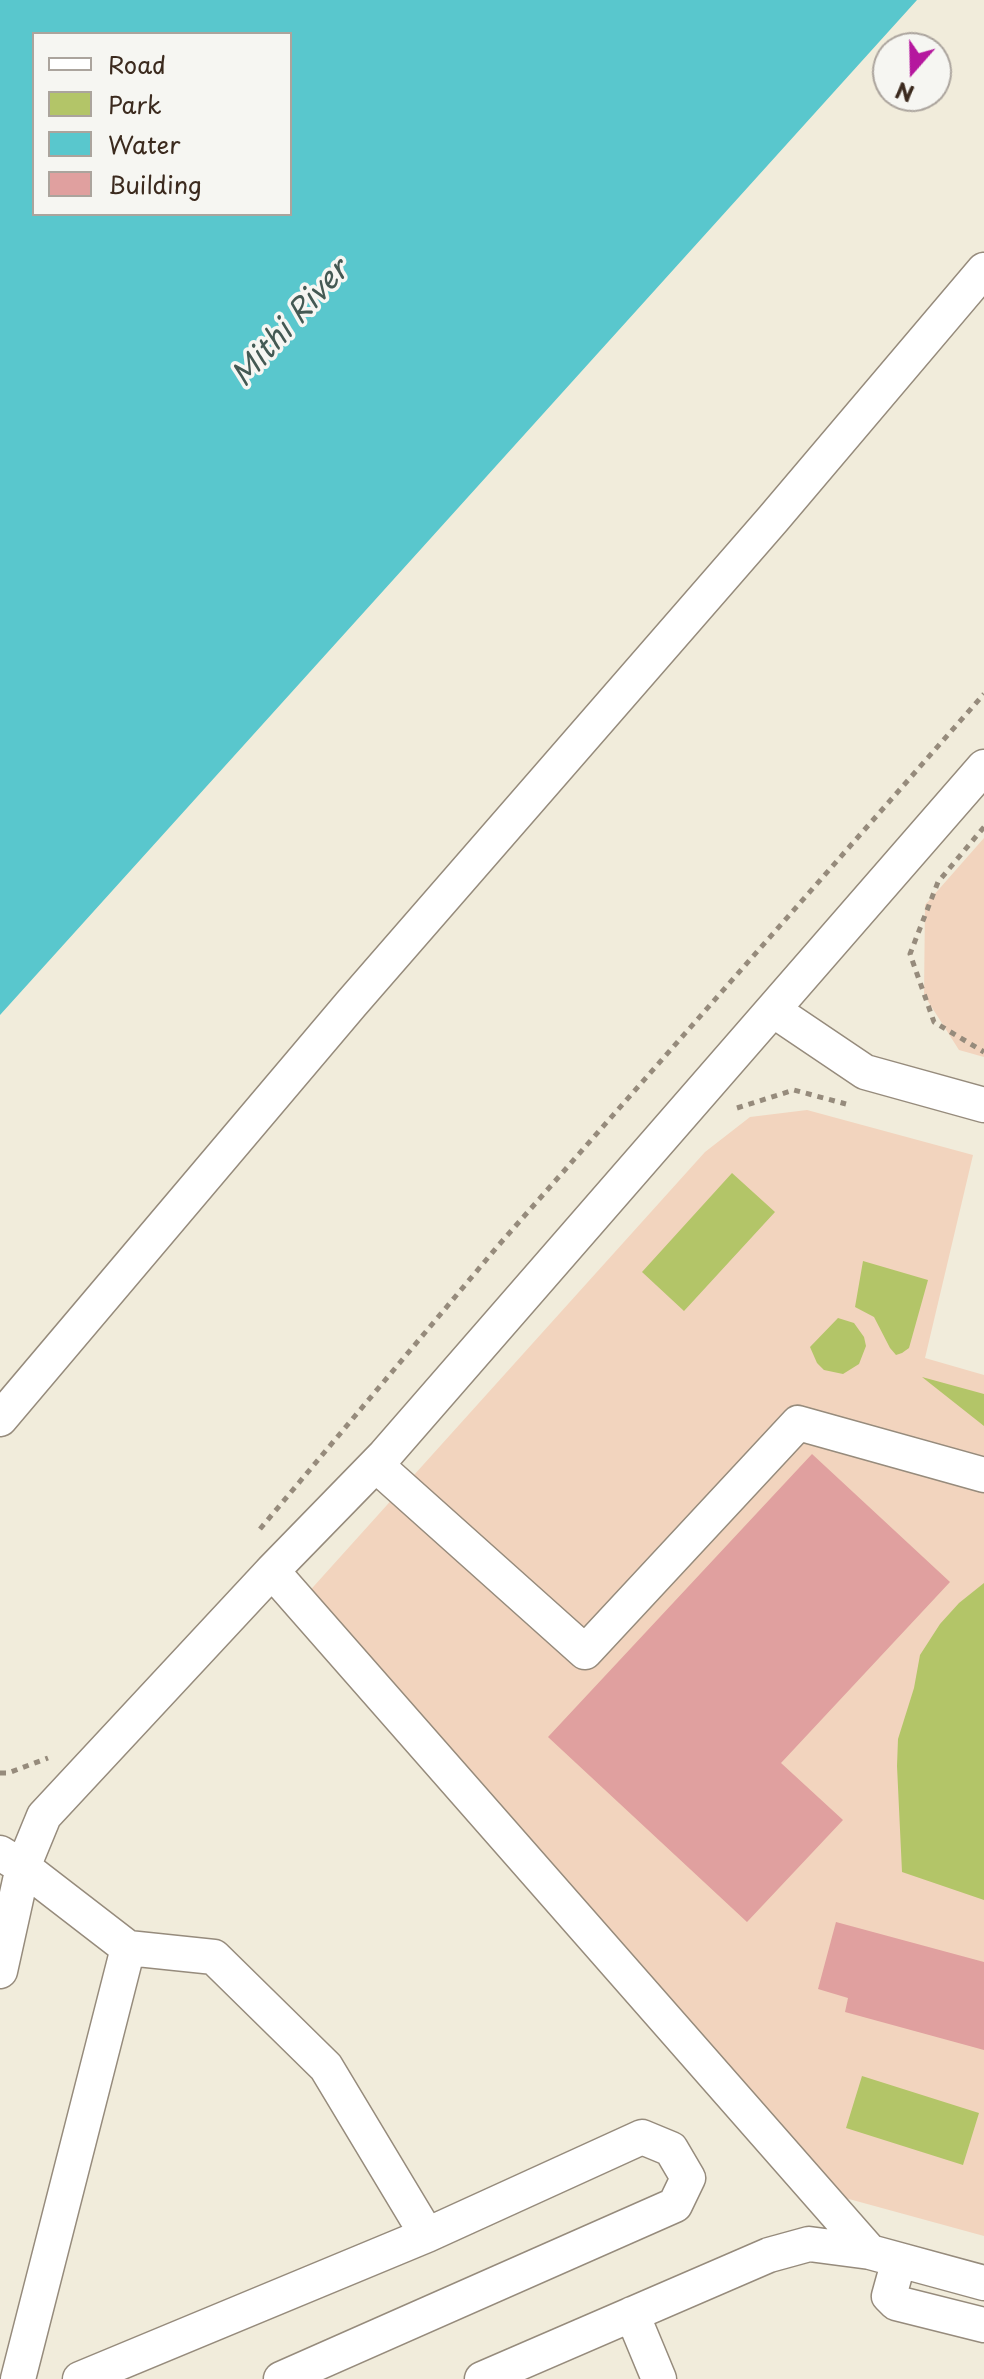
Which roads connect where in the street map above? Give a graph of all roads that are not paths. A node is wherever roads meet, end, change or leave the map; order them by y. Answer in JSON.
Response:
{"nodes":[{"id":1,"x":984,"y":270,"type":"edge"},
{"id":2,"x":984,"y":767,"type":"edge"},
{"id":3,"x":773,"y":1010,"type":"junction"},
{"id":4,"x":984,"y":1105,"type":"edge"},
{"id":5,"x":0,"y":1419,"type":"edge"},
{"id":6,"x":376,"y":1465,"type":"junction"},
{"id":7,"x":984,"y":1475,"type":"edge"},
{"id":8,"x":272,"y":1571,"type":"junction"},
{"id":9,"x":11,"y":1860,"type":"edge"},
{"id":10,"x":128,"y":1948,"type":"junction"},
{"id":11,"x":0,"y":1971,"type":"edge"},
{"id":12,"x":427,"y":2235,"type":"junction"},
{"id":13,"x":884,"y":2256,"type":"junction"},
{"id":14,"x":984,"y":2283,"type":"edge"},
{"id":15,"x":632,"y":2314,"type":"junction"},
{"id":16,"x":984,"y":2325,"type":"edge"},
{"id":17,"x":18,"y":2379,"type":"edge"},
{"id":18,"x":80,"y":2379,"type":"edge"},
{"id":19,"x":281,"y":2379,"type":"edge"},
{"id":20,"x":482,"y":2379,"type":"edge"},
{"id":21,"x":659,"y":2379,"type":"edge"}],
"edges":[{"from":1,"to":5,"type":"street"},
{"from":2,"to":3,"type":"street"},
{"from":3,"to":4,"type":"street"},
{"from":3,"to":6,"type":"street"},
{"from":6,"to":7,"type":"street"},
{"from":6,"to":8,"type":"street"},
{"from":8,"to":9,"type":"street"},
{"from":8,"to":13,"type":"street"},
{"from":9,"to":10,"type":"street"},
{"from":9,"to":11,"type":"street"},
{"from":10,"to":12,"type":"street"},
{"from":10,"to":17,"type":"street"},
{"from":12,"to":18,"type":"street"},
{"from":12,"to":19,"type":"street"},
{"from":13,"to":14,"type":"street"},
{"from":13,"to":15,"type":"street"},
{"from":13,"to":16,"type":"street"},
{"from":15,"to":20,"type":"street"},
{"from":15,"to":21,"type":"street"}]}
